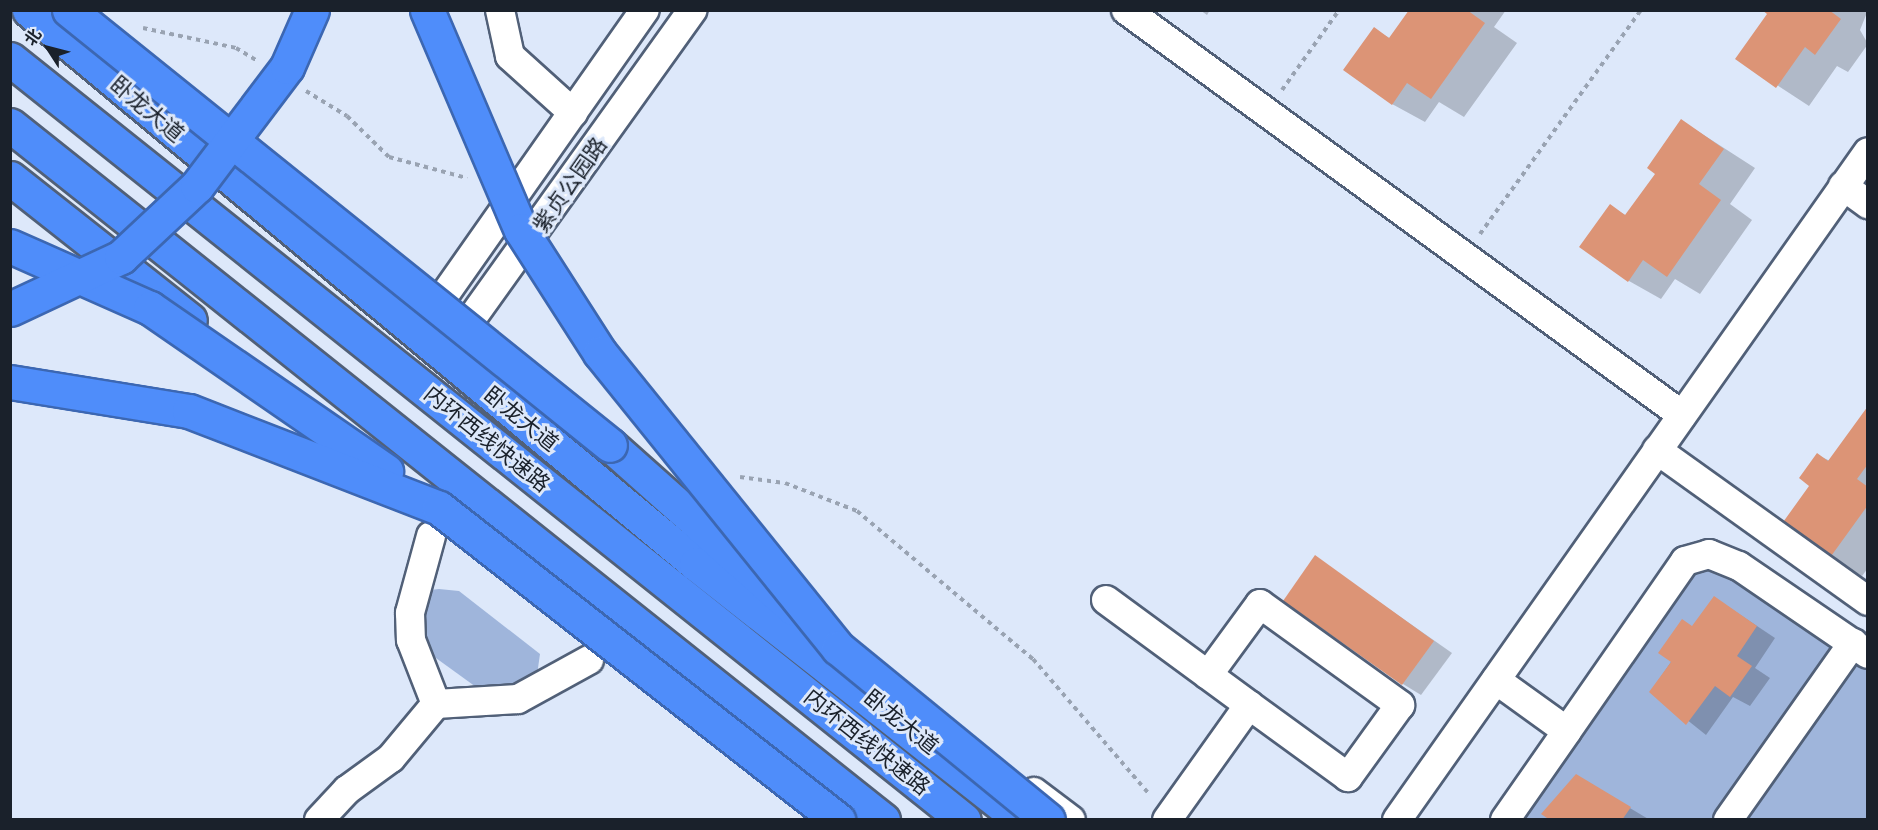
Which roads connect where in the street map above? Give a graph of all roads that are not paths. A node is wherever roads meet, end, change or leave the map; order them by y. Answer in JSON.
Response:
{"nodes":[{"id":1,"x":29,"y":10,"type":"edge"},
{"id":2,"x":69,"y":10,"type":"edge"},
{"id":3,"x":77,"y":10,"type":"edge"},
{"id":4,"x":312,"y":10,"type":"edge"},
{"id":5,"x":427,"y":10,"type":"edge"},
{"id":6,"x":500,"y":10,"type":"edge"},
{"id":7,"x":645,"y":10,"type":"edge"},
{"id":8,"x":692,"y":10,"type":"edge"},
{"id":9,"x":1126,"y":10,"type":"edge"},
{"id":10,"x":10,"y":59,"type":"edge"},
{"id":11,"x":573,"y":113,"type":"junction"},
{"id":12,"x":10,"y":125,"type":"edge"},
{"id":13,"x":1868,"y":152,"type":"edge"},
{"id":14,"x":10,"y":178,"type":"edge"},
{"id":15,"x":1844,"y":186,"type":"junction"},
{"id":16,"x":1868,"y":204,"type":"edge"},
{"id":17,"x":10,"y":246,"type":"edge"},
{"id":18,"x":373,"y":297,"type":"junction"},
{"id":19,"x":10,"y":309,"type":"edge"},
{"id":20,"x":417,"y":334,"type":"junction"},
{"id":21,"x":444,"y":357,"type":"junction"},
{"id":22,"x":10,"y":382,"type":"edge"},
{"id":23,"x":1682,"y":415,"type":"junction"},
{"id":24,"x":1657,"y":450,"type":"junction"},
{"id":25,"x":435,"y":522,"type":"junction"},
{"id":26,"x":1106,"y":600,"type":"dead end"},
{"id":27,"x":1868,"y":601,"type":"edge"},
{"id":28,"x":838,"y":648,"type":"junction"},
{"id":29,"x":1860,"y":649,"type":"edge"},
{"id":30,"x":589,"y":660,"type":"dead end"},
{"id":31,"x":1208,"y":675,"type":"junction"},
{"id":32,"x":1496,"y":680,"type":"junction"},
{"id":33,"x":436,"y":704,"type":"junction"},
{"id":34,"x":1249,"y":705,"type":"junction"},
{"id":35,"x":893,"y":715,"type":"junction"},
{"id":36,"x":1567,"y":731,"type":"junction"},
{"id":37,"x":319,"y":819,"type":"edge"},
{"id":38,"x":817,"y":819,"type":"edge"},
{"id":39,"x":838,"y":819,"type":"edge"},
{"id":40,"x":883,"y":819,"type":"edge"},
{"id":41,"x":964,"y":819,"type":"edge"},
{"id":42,"x":1021,"y":819,"type":"edge"},
{"id":43,"x":1048,"y":819,"type":"edge"},
{"id":44,"x":1071,"y":819,"type":"edge"},
{"id":45,"x":1167,"y":819,"type":"edge"},
{"id":46,"x":1397,"y":819,"type":"edge"},
{"id":47,"x":1505,"y":819,"type":"edge"},
{"id":48,"x":1728,"y":819,"type":"edge"}],
"edges":[{"from":1,"to":18,"type":"highway","name":"卧龙大道"},
{"from":2,"to":28,"type":"highway","bridge":true},
{"from":3,"to":18,"type":"highway"},
{"from":4,"to":19,"type":"highway","bridge":true},
{"from":5,"to":28,"type":"highway","bridge":true},
{"from":6,"to":11,"type":"street"},
{"from":7,"to":11,"type":"street","name":"紫贞公园路"},
{"from":8,"to":21,"type":"street","name":"紫贞公园路"},
{"from":9,"to":23,"type":"street"},
{"from":10,"to":41,"type":"highway","name":"内环西线快速路"},
{"from":11,"to":20,"type":"street","name":"紫贞公园路"},
{"from":12,"to":40,"type":"highway"},
{"from":13,"to":15,"type":"street"},
{"from":14,"to":38,"type":"highway"},
{"from":15,"to":16,"type":"street"},
{"from":15,"to":23,"type":"street"},
{"from":17,"to":25,"type":"highway","bridge":true},
{"from":18,"to":20,"type":"highway","name":"卧龙大道"},
{"from":20,"to":21,"type":"highway","name":"卧龙大道"},
{"from":21,"to":35,"type":"highway","name":"卧龙大道"},
{"from":22,"to":25,"type":"highway","bridge":true},
{"from":23,"to":24,"type":"street"},
{"from":24,"to":27,"type":"street"},
{"from":24,"to":32,"type":"street"},
{"from":25,"to":33,"type":"street"},
{"from":25,"to":39,"type":"highway","bridge":true},
{"from":26,"to":31,"type":"street"},
{"from":28,"to":43,"type":"highway","bridge":true},
{"from":29,"to":36,"type":"street"},
{"from":29,"to":48,"type":"street"},
{"from":30,"to":33,"type":"street"},
{"from":31,"to":34,"type":"street"},
{"from":31,"to":34,"type":"street"},
{"from":32,"to":36,"type":"street"},
{"from":32,"to":46,"type":"street"},
{"from":33,"to":37,"type":"street"},
{"from":34,"to":45,"type":"street"},
{"from":35,"to":42,"type":"highway","name":"卧龙大道"},
{"from":35,"to":44,"type":"street"},
{"from":36,"to":47,"type":"street"}]}
